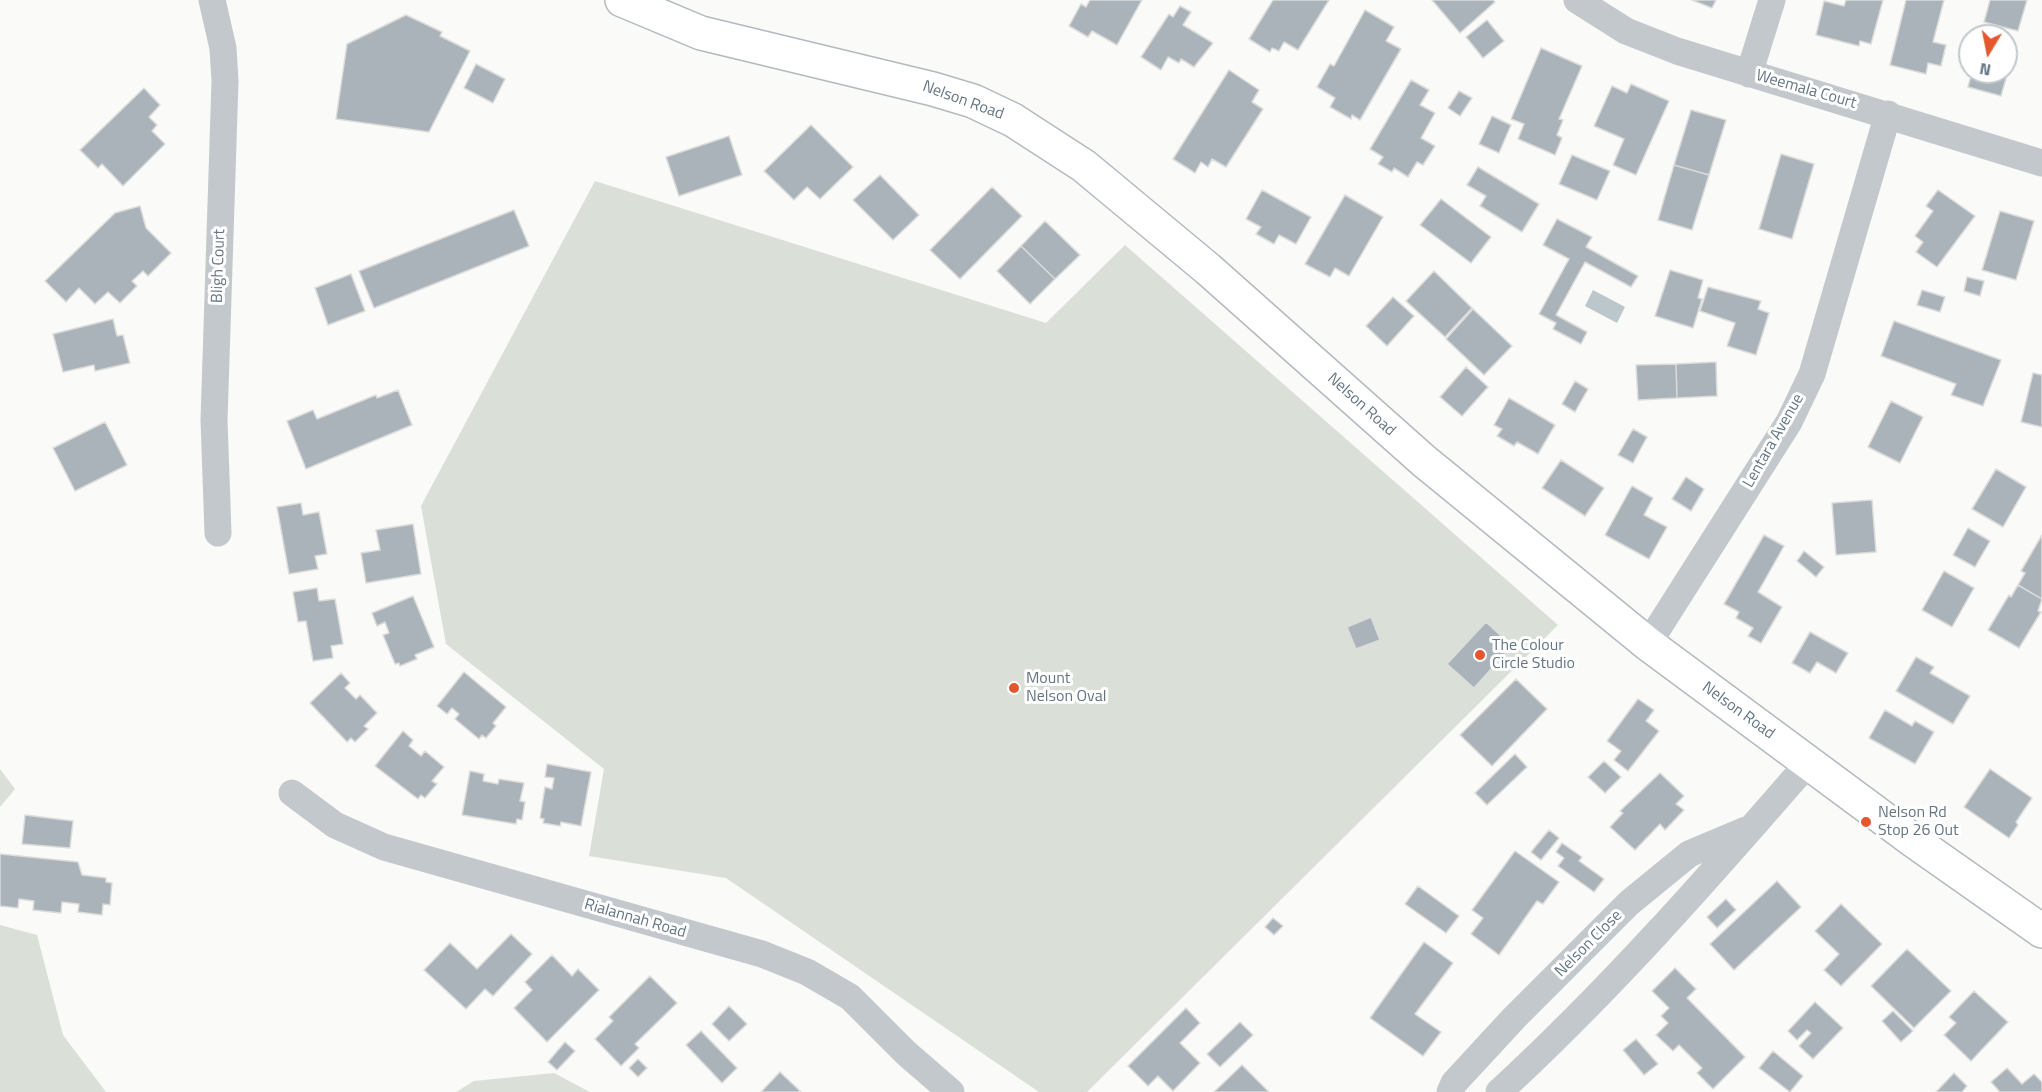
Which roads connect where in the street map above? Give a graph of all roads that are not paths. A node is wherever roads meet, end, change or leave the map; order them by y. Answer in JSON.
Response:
{"nodes":[{"id":1,"x":213,"y":0,"type":"edge"},
{"id":2,"x":622,"y":0,"type":"edge"},
{"id":3,"x":1577,"y":0,"type":"edge"},
{"id":4,"x":1772,"y":0,"type":"edge"},
{"id":5,"x":1749,"y":74,"type":"junction"},
{"id":6,"x":1888,"y":114,"type":"junction"},
{"id":7,"x":2042,"y":163,"type":"edge"},
{"id":8,"x":218,"y":533,"type":"dead end"},
{"id":9,"x":1648,"y":644,"type":"junction"},
{"id":10,"x":1809,"y":762,"type":"junction"},
{"id":11,"x":292,"y":793,"type":"dead end"},
{"id":12,"x":1752,"y":827,"type":"junction"},
{"id":13,"x":2042,"y":931,"type":"edge"},
{"id":14,"x":951,"y":1092,"type":"edge"},
{"id":15,"x":1450,"y":1092,"type":"edge"},
{"id":16,"x":1499,"y":1092,"type":"edge"}],
"edges":[{"from":1,"to":8,"type":"street","name":"Bligh Court"},
{"from":2,"to":9,"type":"main road","name":"Nelson Road"},
{"from":3,"to":5,"type":"street","name":"Weemala Court"},
{"from":4,"to":5,"type":"street"},
{"from":5,"to":6,"type":"street","name":"Weemala Court"},
{"from":6,"to":7,"type":"street","name":"Weemala Court"},
{"from":6,"to":9,"type":"street","name":"Lentara Avenue"},
{"from":9,"to":10,"type":"main road","name":"Nelson Road"},
{"from":10,"to":12,"type":"street","name":"Nelson Close"},
{"from":10,"to":13,"type":"main road","name":"Nelson Road"},
{"from":11,"to":14,"type":"street","name":"Rialannah Road"},
{"from":12,"to":15,"type":"street","name":"Nelson Close"},
{"from":12,"to":16,"type":"street","name":"Nelson Close"}]}
